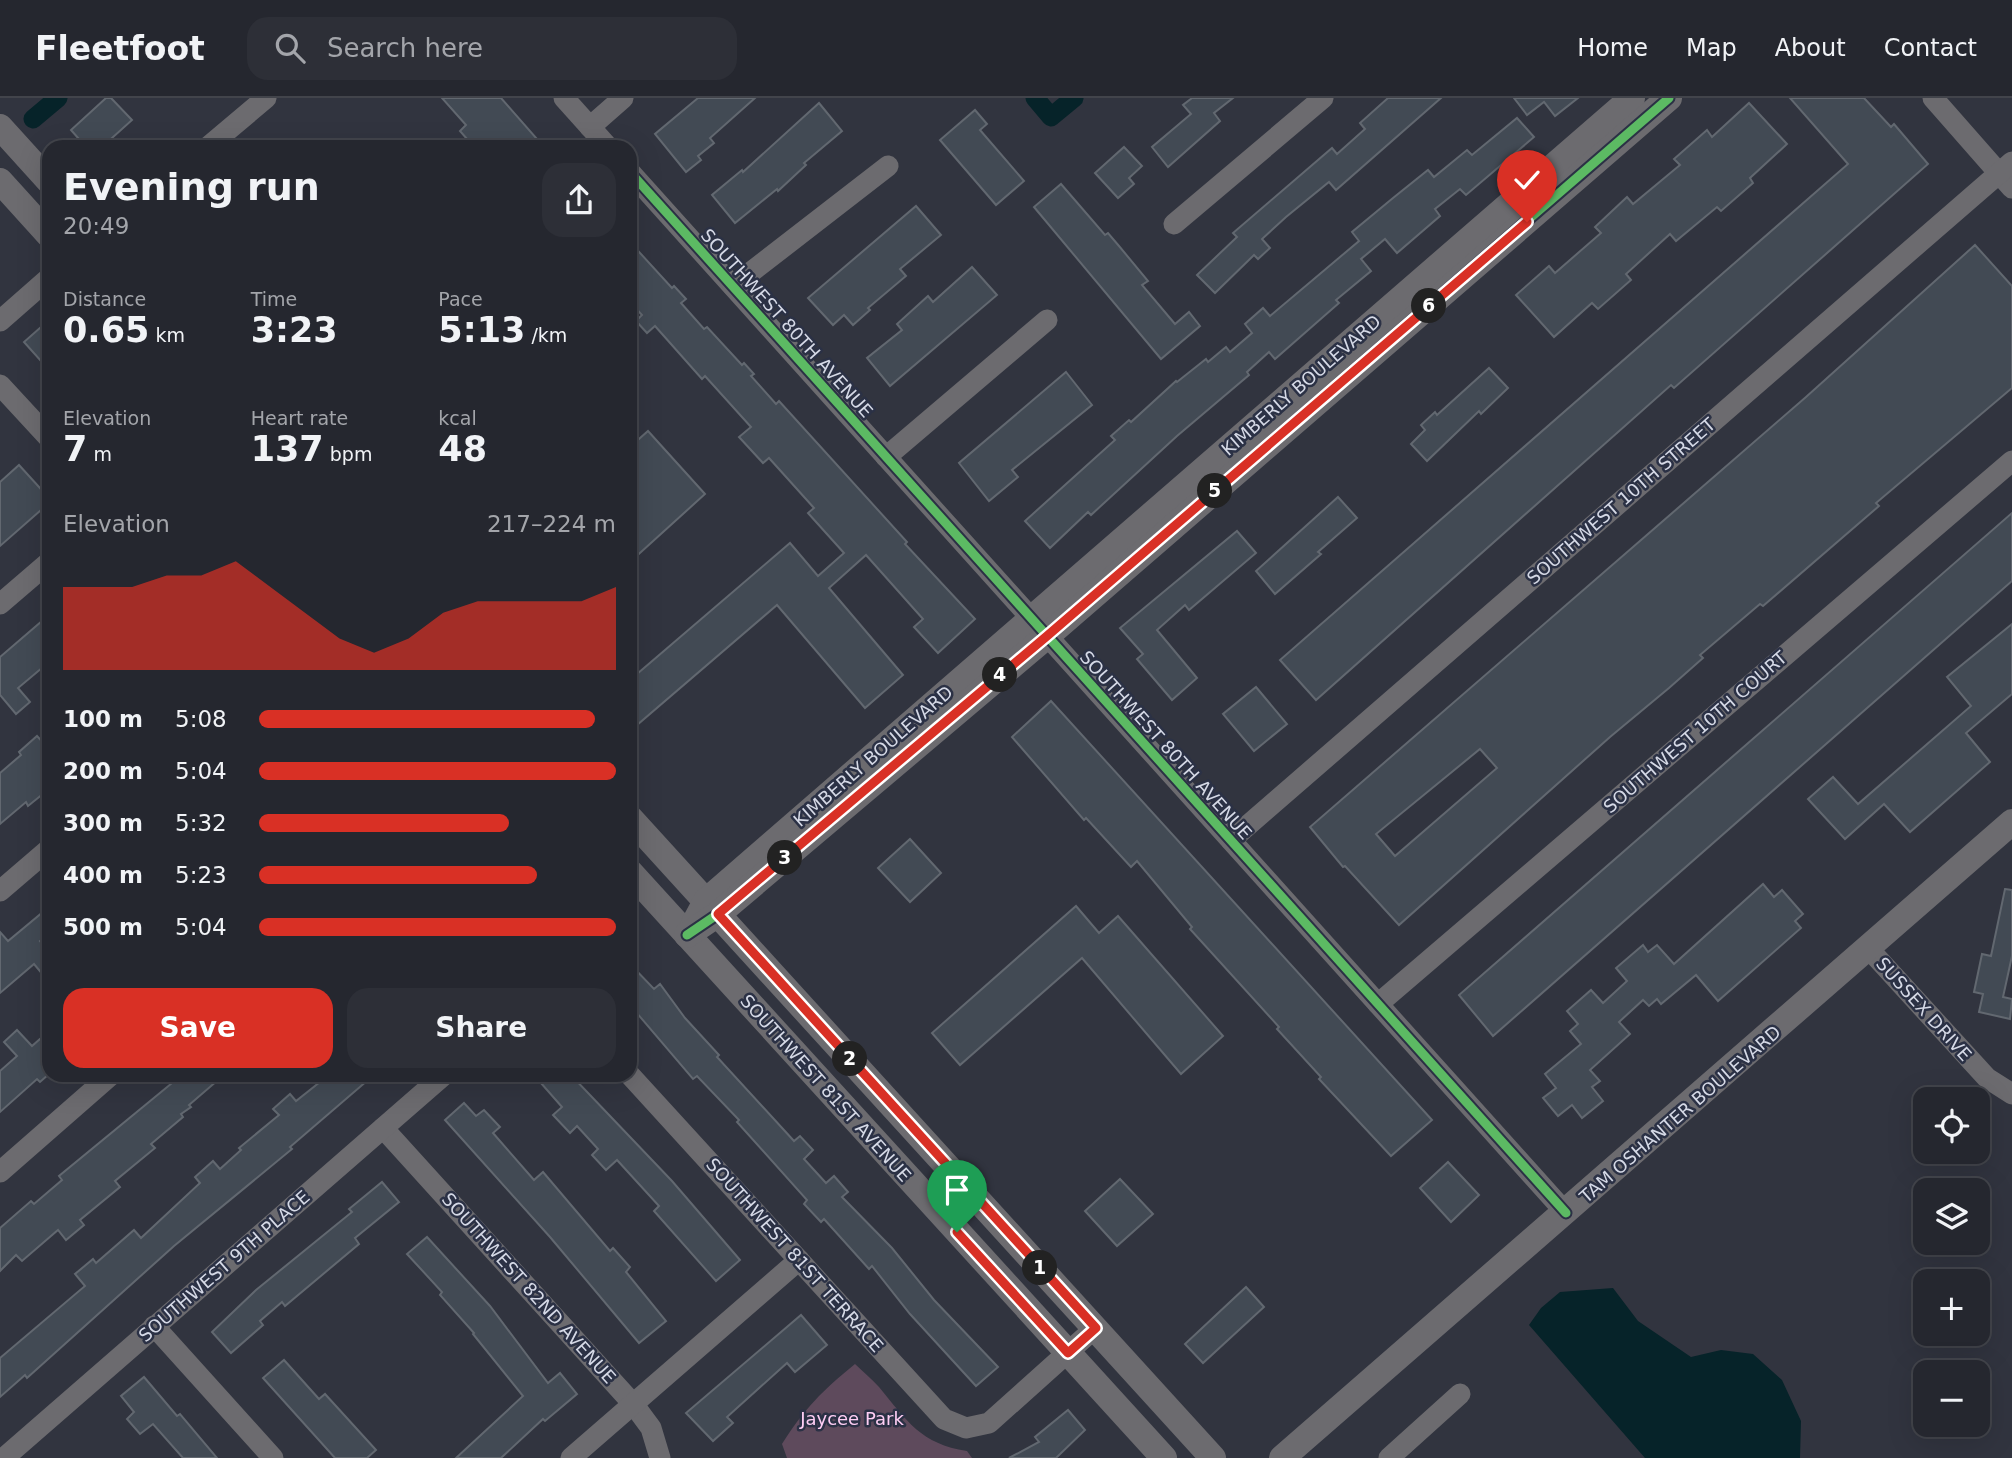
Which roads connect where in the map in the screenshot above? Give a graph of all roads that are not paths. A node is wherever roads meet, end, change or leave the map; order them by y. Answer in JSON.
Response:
{"nodes":[{"id":1,"x":266,"y":98,"type":"edge"},
{"id":2,"x":564,"y":98,"type":"edge"},
{"id":3,"x":623,"y":98,"type":"edge"},
{"id":4,"x":1323,"y":98,"type":"edge"},
{"id":5,"x":1632,"y":98,"type":"edge"},
{"id":6,"x":1670,"y":98,"type":"edge"},
{"id":7,"x":1933,"y":98,"type":"edge"},
{"id":8,"x":0,"y":127,"type":"edge"},
{"id":9,"x":590,"y":127,"type":"junction"},
{"id":10,"x":216,"y":140,"type":"edge"},
{"id":11,"x":602,"y":140,"type":"edge"},
{"id":12,"x":888,"y":166,"type":"dead end"},
{"id":13,"x":42,"y":173,"type":"edge"},
{"id":14,"x":2008,"y":174,"type":"edge"},
{"id":15,"x":637,"y":180,"type":"edge"},
{"id":16,"x":0,"y":181,"type":"edge"},
{"id":17,"x":1174,"y":223,"type":"dead end"},
{"id":18,"x":42,"y":227,"type":"edge"},
{"id":19,"x":42,"y":284,"type":"edge"},
{"id":20,"x":733,"y":286,"type":"junction"},
{"id":21,"x":1046,"y":320,"type":"dead end"},
{"id":22,"x":0,"y":321,"type":"edge"},
{"id":23,"x":0,"y":385,"type":"edge"},
{"id":24,"x":42,"y":430,"type":"edge"},
{"id":25,"x":886,"y":457,"type":"junction"},
{"id":26,"x":2012,"y":461,"type":"edge"},
{"id":27,"x":42,"y":568,"type":"edge"},
{"id":28,"x":0,"y":604,"type":"edge"},
{"id":29,"x":1039,"y":628,"type":"junction"},
{"id":30,"x":2012,"y":822,"type":"edge"},
{"id":31,"x":637,"y":826,"type":"edge"},
{"id":32,"x":1231,"y":840,"type":"junction"},
{"id":33,"x":42,"y":855,"type":"edge"},
{"id":34,"x":637,"y":881,"type":"edge"},
{"id":35,"x":0,"y":891,"type":"edge"},
{"id":36,"x":712,"y":908,"type":"junction"},
{"id":37,"x":687,"y":935,"type":"junction"},
{"id":38,"x":1869,"y":949,"type":"junction"},
{"id":39,"x":1378,"y":1004,"type":"junction"},
{"id":40,"x":103,"y":1082,"type":"edge"},
{"id":41,"x":436,"y":1082,"type":"edge"},
{"id":42,"x":636,"y":1082,"type":"edge"},
{"id":43,"x":2012,"y":1094,"type":"edge"},
{"id":44,"x":383,"y":1128,"type":"junction"},
{"id":45,"x":0,"y":1172,"type":"edge"},
{"id":46,"x":1566,"y":1213,"type":"junction"},
{"id":47,"x":799,"y":1260,"type":"junction"},
{"id":48,"x":154,"y":1326,"type":"junction"},
{"id":49,"x":1096,"y":1328,"type":"junction"},
{"id":50,"x":1068,"y":1353,"type":"junction"},
{"id":51,"x":1460,"y":1394,"type":"dead end"},
{"id":52,"x":634,"y":1405,"type":"junction"},
{"id":53,"x":4,"y":1458,"type":"edge"},
{"id":54,"x":273,"y":1458,"type":"edge"},
{"id":55,"x":571,"y":1458,"type":"edge"},
{"id":56,"x":660,"y":1458,"type":"edge"},
{"id":57,"x":1164,"y":1458,"type":"edge"},
{"id":58,"x":1213,"y":1458,"type":"edge"},
{"id":59,"x":1282,"y":1458,"type":"edge"},
{"id":60,"x":1389,"y":1458,"type":"edge"}],
"edges":[{"from":1,"to":10,"type":"street"},
{"from":2,"to":9,"type":"street"},
{"from":3,"to":9,"type":"street"},
{"from":4,"to":17,"type":"street"},
{"from":5,"to":29,"type":"street","name":"KIMBERLY BOULEVARD"},
{"from":6,"to":29,"type":"street","name":"KIMBERLY BOULEVARD"},
{"from":7,"to":14,"type":"street"},
{"from":8,"to":13,"type":"street"},
{"from":9,"to":11,"type":"street"},
{"from":12,"to":20,"type":"street"},
{"from":14,"to":32,"type":"street","name":"SOUTHWEST 10TH STREET"},
{"from":15,"to":20,"type":"street","name":"SOUTHWEST 80TH AVENUE"},
{"from":16,"to":18,"type":"street"},
{"from":19,"to":22,"type":"street"},
{"from":20,"to":25,"type":"street","name":"SOUTHWEST 80TH AVENUE"},
{"from":21,"to":25,"type":"street"},
{"from":23,"to":24,"type":"street"},
{"from":25,"to":29,"type":"street","name":"SOUTHWEST 80TH AVENUE"},
{"from":26,"to":39,"type":"street","name":"SOUTHWEST 10TH COURT"},
{"from":27,"to":28,"type":"street"},
{"from":29,"to":32,"type":"street","name":"SOUTHWEST 80TH AVENUE"},
{"from":29,"to":36,"type":"street","name":"KIMBERLY BOULEVARD"},
{"from":30,"to":38,"type":"street","name":"TAM OSHANTER BOULEVARD"},
{"from":31,"to":36,"type":"street","name":"SOUTHWEST 81ST AVENUE"},
{"from":32,"to":39,"type":"street","name":"SOUTHWEST 80TH AVENUE"},
{"from":33,"to":35,"type":"street"},
{"from":34,"to":37,"type":"street","name":"SOUTHWEST 81ST AVENUE"},
{"from":36,"to":37,"type":"street","name":"KIMBERLY BOULEVARD"},
{"from":36,"to":49,"type":"street","name":"SOUTHWEST 81ST AVENUE"},
{"from":37,"to":50,"type":"street","name":"SOUTHWEST 81ST AVENUE"},
{"from":38,"to":43,"type":"street","name":"SUSSEX DRIVE"},
{"from":38,"to":46,"type":"street","name":"TAM OSHANTER BOULEVARD"},
{"from":39,"to":46,"type":"street","name":"SOUTHWEST 80TH AVENUE"},
{"from":40,"to":45,"type":"street"},
{"from":41,"to":44,"type":"street","name":"SOUTHWEST 9TH PLACE"},
{"from":42,"to":47,"type":"street","name":"SOUTHWEST 81ST TERRACE"},
{"from":44,"to":48,"type":"street","name":"SOUTHWEST 9TH PLACE"},
{"from":44,"to":52,"type":"street","name":"SOUTHWEST 82ND AVENUE"},
{"from":46,"to":59,"type":"street","name":"TAM OSHANTER BOULEVARD"},
{"from":47,"to":50,"type":"street","name":"SOUTHWEST 81ST TERRACE"},
{"from":47,"to":52,"type":"street"},
{"from":48,"to":53,"type":"street","name":"SOUTHWEST 9TH PLACE"},
{"from":48,"to":54,"type":"street"},
{"from":49,"to":50,"type":"street"},
{"from":49,"to":58,"type":"street","name":"SOUTHWEST 81ST AVENUE"},
{"from":50,"to":57,"type":"street","name":"SOUTHWEST 81ST AVENUE"},
{"from":51,"to":60,"type":"street"},
{"from":52,"to":55,"type":"street"},
{"from":52,"to":56,"type":"street","name":"SOUTHWEST 82ND AVENUE"}]}
